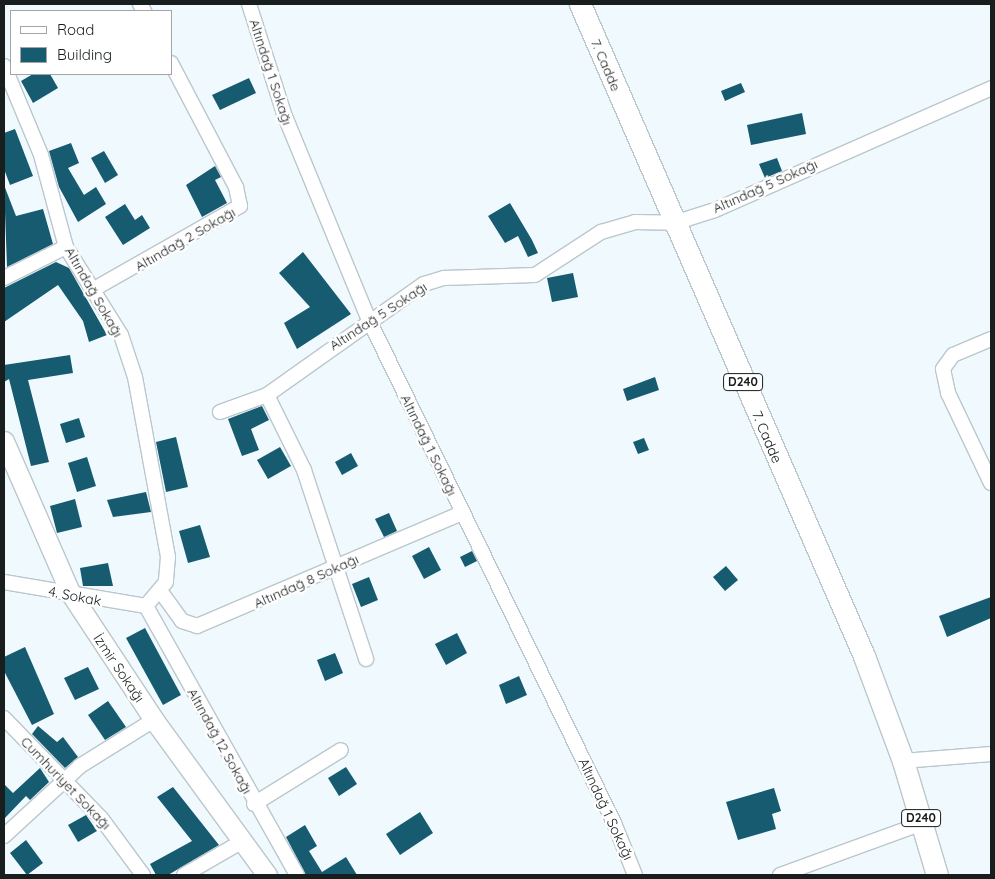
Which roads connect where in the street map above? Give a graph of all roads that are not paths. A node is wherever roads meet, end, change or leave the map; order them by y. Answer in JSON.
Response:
{"nodes":[{"id":1,"x":249,"y":4,"type":"edge"},
{"id":2,"x":580,"y":4,"type":"edge"},
{"id":3,"x":172,"y":65,"type":"edge"},
{"id":4,"x":4,"y":66,"type":"edge"},
{"id":5,"x":991,"y":88,"type":"edge"},
{"id":6,"x":674,"y":223,"type":"junction"},
{"id":7,"x":66,"y":247,"type":"junction"},
{"id":8,"x":4,"y":278,"type":"edge"},
{"id":9,"x":94,"y":290,"type":"junction"},
{"id":10,"x":368,"y":320,"type":"junction"},
{"id":11,"x":991,"y":339,"type":"edge"},
{"id":12,"x":267,"y":396,"type":"junction"},
{"id":13,"x":220,"y":412,"type":"dead end"},
{"id":14,"x":4,"y":441,"type":"edge"},
{"id":15,"x":991,"y":484,"type":"edge"},
{"id":16,"x":462,"y":512,"type":"junction"},
{"id":17,"x":333,"y":569,"type":"junction"},
{"id":18,"x":4,"y":582,"type":"edge"},
{"id":19,"x":161,"y":592,"type":"junction"},
{"id":20,"x":71,"y":594,"type":"junction"},
{"id":21,"x":146,"y":606,"type":"junction"},
{"id":22,"x":366,"y":659,"type":"dead end"},
{"id":23,"x":4,"y":718,"type":"edge"},
{"id":24,"x":154,"y":720,"type":"junction"},
{"id":25,"x":341,"y":750,"type":"dead end"},
{"id":26,"x":991,"y":754,"type":"edge"},
{"id":27,"x":903,"y":761,"type":"junction"},
{"id":28,"x":64,"y":781,"type":"junction"},
{"id":29,"x":254,"y":804,"type":"junction"},
{"id":30,"x":923,"y":822,"type":"junction"},
{"id":31,"x":4,"y":836,"type":"edge"},
{"id":32,"x":243,"y":841,"type":"junction"},
{"id":33,"x":143,"y":875,"type":"edge"},
{"id":34,"x":184,"y":875,"type":"edge"},
{"id":35,"x":267,"y":875,"type":"edge"},
{"id":36,"x":297,"y":875,"type":"edge"},
{"id":37,"x":635,"y":875,"type":"edge"},
{"id":38,"x":780,"y":875,"type":"edge"},
{"id":39,"x":937,"y":875,"type":"edge"}],
"edges":[{"from":1,"to":10,"type":"street","name":"Altındağ 1 Sokağı"},
{"from":2,"to":6,"type":"main road","name":"7. Cadde","number":"D240"},
{"from":3,"to":9,"type":"street","name":"Altındağ 2 Sokağı"},
{"from":4,"to":7,"type":"street","name":"Altındağ Sokağı"},
{"from":5,"to":6,"type":"street","name":"Altındağ 5 Sokağı"},
{"from":6,"to":10,"type":"street","name":"Altındağ 5 Sokağı"},
{"from":6,"to":27,"type":"main road","name":"7. Cadde","number":"D240"},
{"from":7,"to":8,"type":"street"},
{"from":7,"to":9,"type":"street","name":"Altındağ Sokağı"},
{"from":9,"to":19,"type":"street","name":"Altındağ Sokağı"},
{"from":10,"to":12,"type":"street","name":"Altındağ 5 Sokağı"},
{"from":10,"to":16,"type":"street","name":"Altındağ 1 Sokağı"},
{"from":11,"to":15,"type":"street"},
{"from":12,"to":13,"type":"street","name":"Altındağ 5 Sokağı"},
{"from":12,"to":17,"type":"street"},
{"from":14,"to":20,"type":"street","name":"İzmir Sokağı"},
{"from":16,"to":17,"type":"street","name":"Altındağ 8 Sokağı"},
{"from":16,"to":37,"type":"street","name":"Altındağ 1 Sokağı"},
{"from":17,"to":19,"type":"street","name":"Altındağ 8 Sokağı"},
{"from":17,"to":22,"type":"street"},
{"from":18,"to":20,"type":"street","name":"4. Sokak"},
{"from":19,"to":21,"type":"street"},
{"from":20,"to":21,"type":"street","name":"4. Sokak"},
{"from":20,"to":24,"type":"street","name":"İzmir Sokağı"},
{"from":21,"to":29,"type":"street","name":"Altındağ 12 Sokağı"},
{"from":23,"to":28,"type":"street","name":"Cumhuriyet Sokağı"},
{"from":24,"to":28,"type":"street"},
{"from":24,"to":32,"type":"street","name":"İzmir Sokağı"},
{"from":25,"to":29,"type":"street"},
{"from":26,"to":27,"type":"street"},
{"from":27,"to":30,"type":"main road","number":"D240"},
{"from":28,"to":31,"type":"street"},
{"from":28,"to":33,"type":"street","name":"Cumhuriyet Sokağı"},
{"from":29,"to":36,"type":"street","name":"Altındağ 12 Sokağı"},
{"from":30,"to":38,"type":"street"},
{"from":30,"to":39,"type":"main road","number":"D240"},
{"from":32,"to":34,"type":"street"},
{"from":32,"to":35,"type":"street","name":"İzmir Sokağı"}]}
